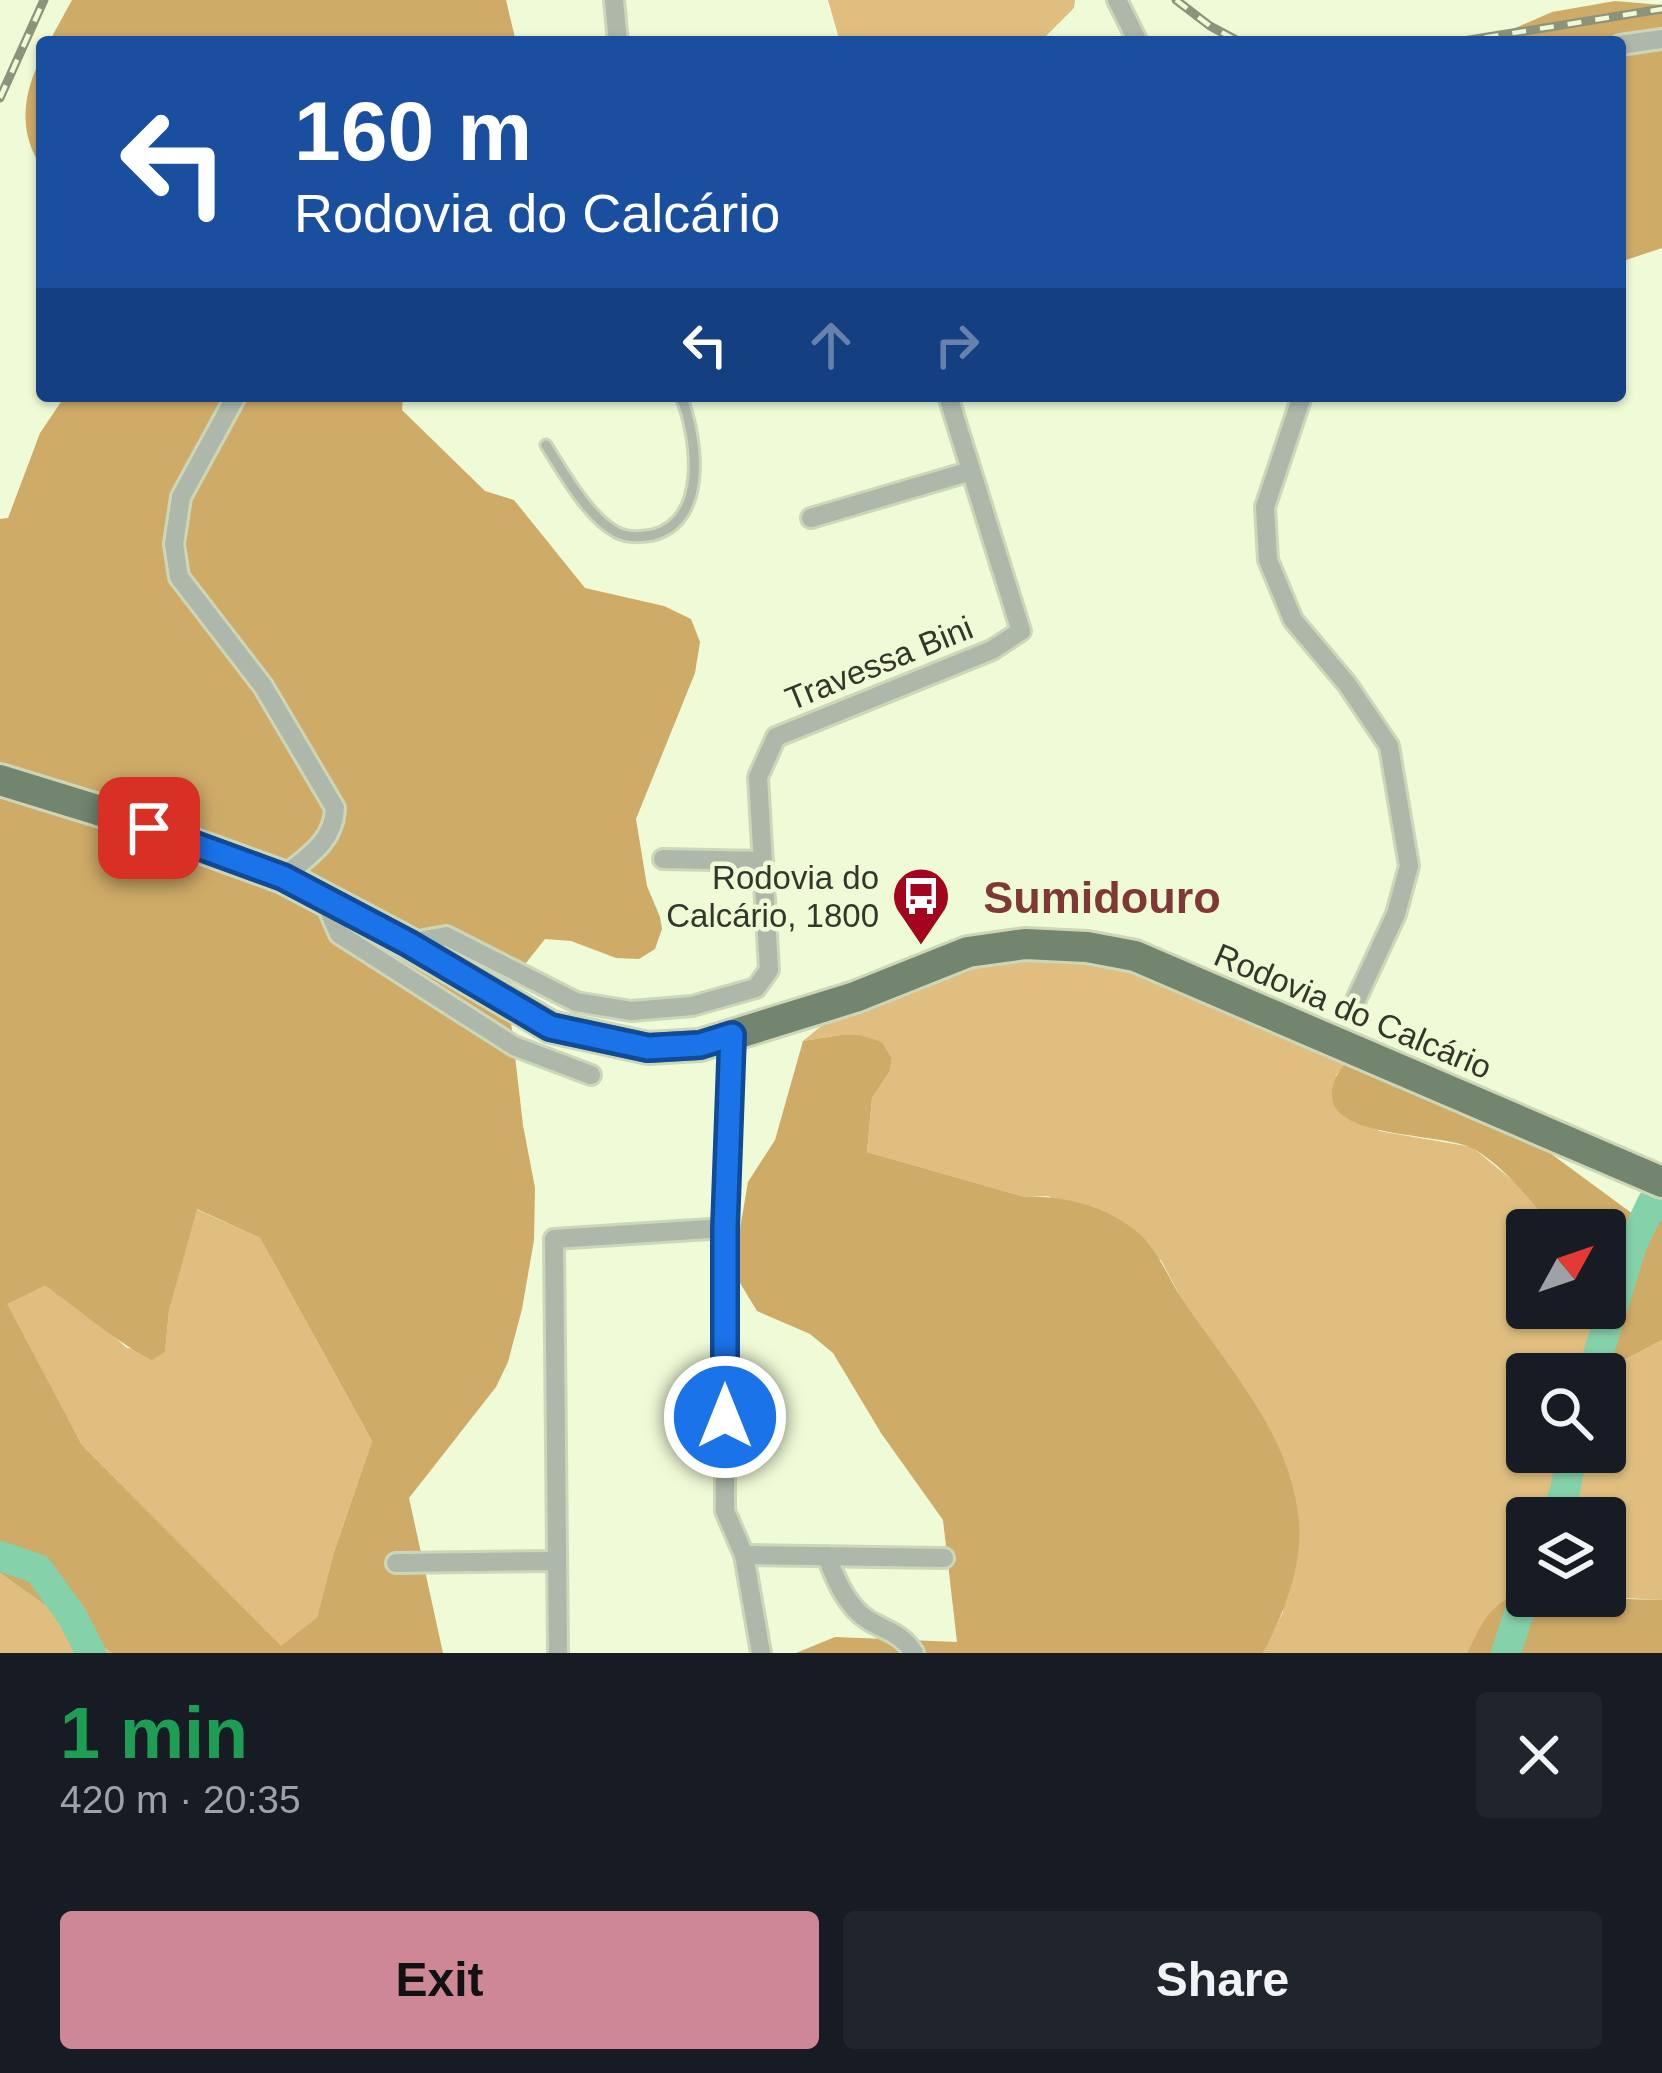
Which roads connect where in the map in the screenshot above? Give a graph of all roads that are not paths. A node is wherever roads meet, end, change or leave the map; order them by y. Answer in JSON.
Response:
{"nodes":[{"id":1,"x":614,"y":0,"type":"edge"},
{"id":2,"x":1117,"y":0,"type":"edge"},
{"id":3,"x":617,"y":36,"type":"edge"},
{"id":4,"x":1135,"y":36,"type":"edge"},
{"id":5,"x":1662,"y":39,"type":"edge"},
{"id":6,"x":1626,"y":44,"type":"edge"},
{"id":7,"x":233,"y":402,"type":"edge"},
{"id":8,"x":683,"y":402,"type":"edge"},
{"id":9,"x":950,"y":402,"type":"edge"},
{"id":10,"x":1300,"y":402,"type":"edge"},
{"id":11,"x":546,"y":445,"type":"dead end"},
{"id":12,"x":971,"y":471,"type":"junction"},
{"id":13,"x":811,"y":518,"type":"dead end"},
{"id":14,"x":0,"y":780,"type":"edge"},
{"id":15,"x":663,"y":859,"type":"dead end"},
{"id":16,"x":763,"y":861,"type":"junction"},
{"id":17,"x":283,"y":877,"type":"junction"},
{"id":18,"x":324,"y":898,"type":"junction"},
{"id":19,"x":408,"y":943,"type":"junction"},
{"id":20,"x":1354,"y":1004,"type":"dead end"},
{"id":21,"x":732,"y":1035,"type":"junction"},
{"id":22,"x":592,"y":1075,"type":"dead end"},
{"id":23,"x":1662,"y":1182,"type":"edge"},
{"id":24,"x":725,"y":1228,"type":"junction"},
{"id":25,"x":744,"y":1555,"type":"junction"},
{"id":26,"x":827,"y":1556,"type":"junction"},
{"id":27,"x":944,"y":1558,"type":"dead end"},
{"id":28,"x":556,"y":1561,"type":"junction"},
{"id":29,"x":396,"y":1563,"type":"dead end"},
{"id":30,"x":558,"y":1653,"type":"edge"},
{"id":31,"x":761,"y":1653,"type":"edge"},
{"id":32,"x":914,"y":1653,"type":"edge"}],
"edges":[{"from":1,"to":3,"type":"street"},
{"from":2,"to":4,"type":"street"},
{"from":5,"to":6,"type":"street"},
{"from":7,"to":17,"type":"street"},
{"from":8,"to":11,"type":"lane"},
{"from":9,"to":12,"type":"street","name":"Travessa Bini"},
{"from":10,"to":20,"type":"street"},
{"from":12,"to":13,"type":"street"},
{"from":12,"to":16,"type":"street","name":"Travessa Bini"},
{"from":14,"to":17,"type":"main road","name":"Rodovia do Calcário"},
{"from":15,"to":16,"type":"street"},
{"from":16,"to":19,"type":"street","name":"Travessa Bini"},
{"from":17,"to":18,"type":"main road","name":"Rodovia do Calcário"},
{"from":18,"to":19,"type":"main road","name":"Rodovia do Calcário"},
{"from":18,"to":22,"type":"street"},
{"from":19,"to":21,"type":"main road","name":"Rodovia do Calcário"},
{"from":21,"to":23,"type":"main road","name":"Rodovia do Calcário"},
{"from":21,"to":24,"type":"street"},
{"from":24,"to":25,"type":"street"},
{"from":24,"to":28,"type":"street"},
{"from":25,"to":26,"type":"street"},
{"from":25,"to":31,"type":"street"},
{"from":26,"to":27,"type":"street"},
{"from":26,"to":32,"type":"street"},
{"from":28,"to":29,"type":"street"},
{"from":28,"to":30,"type":"street"}]}
